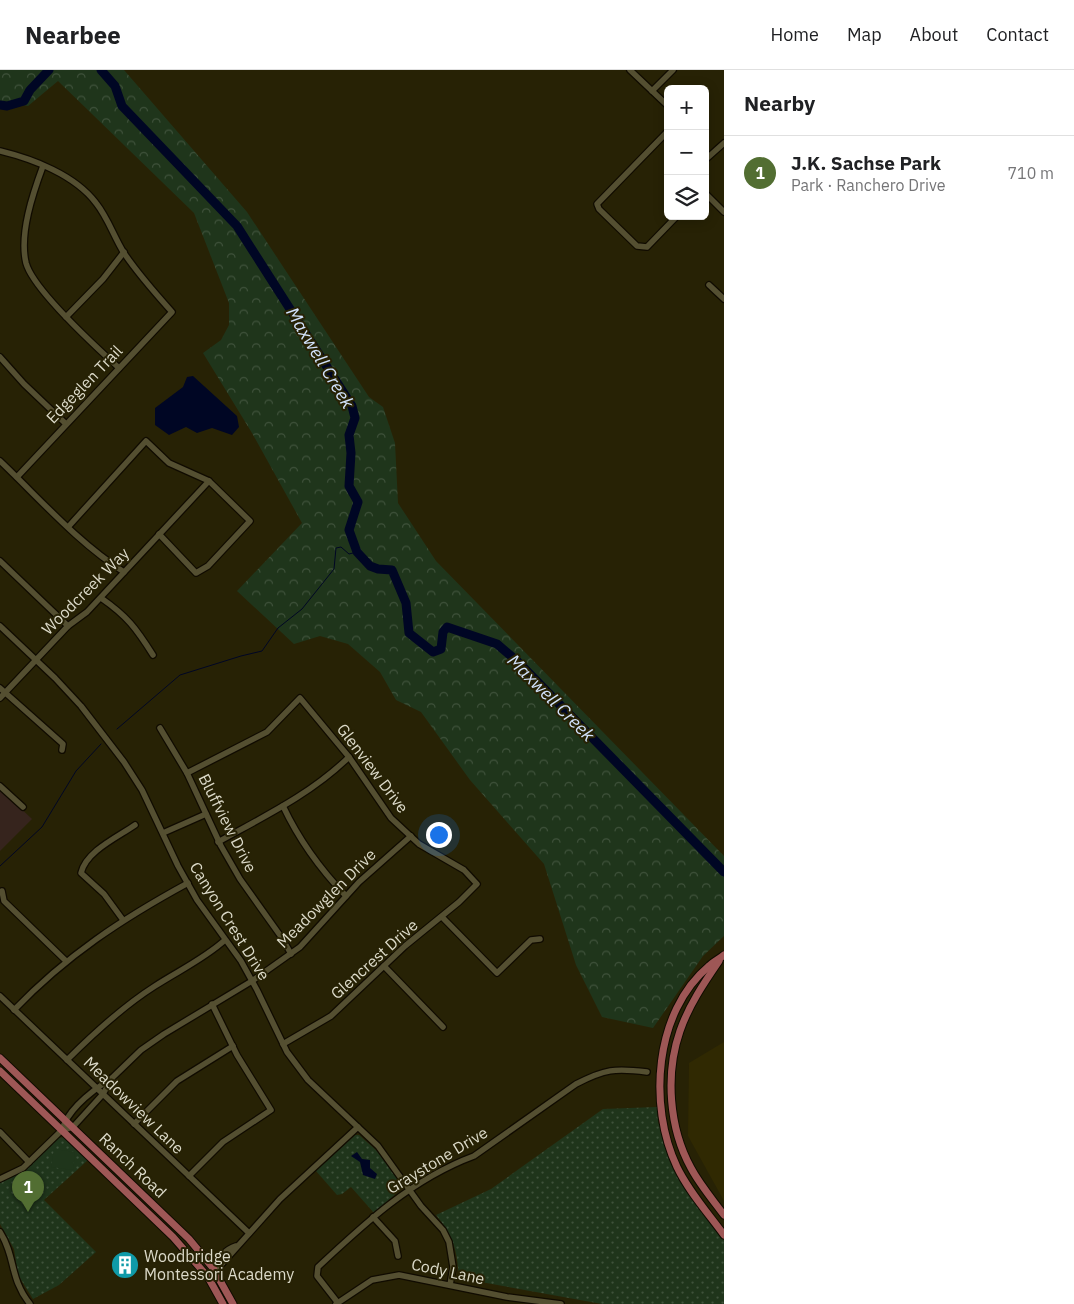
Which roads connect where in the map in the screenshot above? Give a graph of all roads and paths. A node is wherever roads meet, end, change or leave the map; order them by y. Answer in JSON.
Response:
{"nodes":[{"id":1,"x":630,"y":70,"type":"edge"},
{"id":2,"x":673,"y":70,"type":"edge"},
{"id":3,"x":652,"y":91,"type":"junction"},
{"id":4,"x":664,"y":102,"type":"edge"},
{"id":5,"x":664,"y":135,"type":"edge"},
{"id":6,"x":724,"y":143,"type":"edge"},
{"id":7,"x":0,"y":152,"type":"edge"},
{"id":8,"x":709,"y":156,"type":"edge"},
{"id":9,"x":43,"y":166,"type":"junction"},
{"id":10,"x":709,"y":197,"type":"edge"},
{"id":11,"x":724,"y":212,"type":"edge"},
{"id":12,"x":673,"y":220,"type":"edge"},
{"id":13,"x":124,"y":252,"type":"junction"},
{"id":14,"x":710,"y":285,"type":"dead end"},
{"id":15,"x":724,"y":299,"type":"edge"},
{"id":16,"x":66,"y":317,"type":"junction"},
{"id":17,"x":0,"y":356,"type":"edge"},
{"id":18,"x":118,"y":368,"type":"junction"},
{"id":19,"x":65,"y":423,"type":"junction"},
{"id":20,"x":0,"y":461,"type":"edge"},
{"id":21,"x":17,"y":477,"type":"junction"},
{"id":22,"x":209,"y":480,"type":"junction"},
{"id":23,"x":69,"y":526,"type":"junction"},
{"id":24,"x":159,"y":534,"type":"junction"},
{"id":25,"x":0,"y":561,"type":"edge"},
{"id":26,"x":124,"y":572,"type":"junction"},
{"id":27,"x":101,"y":598,"type":"junction"},
{"id":28,"x":0,"y":626,"type":"edge"},
{"id":29,"x":68,"y":626,"type":"junction"},
{"id":30,"x":153,"y":655,"type":"dead end"},
{"id":31,"x":36,"y":660,"type":"junction"},
{"id":32,"x":2,"y":690,"type":"edge"},
{"id":33,"x":0,"y":698,"type":"edge"},
{"id":34,"x":160,"y":728,"type":"dead end"},
{"id":35,"x":62,"y":750,"type":"dead end"},
{"id":36,"x":349,"y":757,"type":"junction"},
{"id":37,"x":187,"y":772,"type":"junction"},
{"id":38,"x":0,"y":786,"type":"edge"},
{"id":39,"x":283,"y":806,"type":"junction"},
{"id":40,"x":23,"y":808,"type":"dead end"},
{"id":41,"x":206,"y":814,"type":"junction"},
{"id":42,"x":135,"y":825,"type":"dead end"},
{"id":43,"x":163,"y":833,"type":"junction"},
{"id":44,"x":411,"y":836,"type":"junction"},
{"id":45,"x":218,"y":842,"type":"junction"},
{"id":46,"x":188,"y":883,"type":"junction"},
{"id":47,"x":477,"y":884,"type":"joint"},
{"id":48,"x":2,"y":891,"type":"dead end"},
{"id":49,"x":346,"y":896,"type":"junction"},
{"id":50,"x":442,"y":917,"type":"junction"},
{"id":51,"x":123,"y":920,"type":"junction"},
{"id":52,"x":540,"y":939,"type":"dead end"},
{"id":53,"x":225,"y":940,"type":"junction"},
{"id":54,"x":291,"y":954,"type":"junction"},
{"id":55,"x":723,"y":956,"type":"edge"},
{"id":56,"x":66,"y":961,"type":"junction"},
{"id":57,"x":384,"y":966,"type":"junction"},
{"id":58,"x":252,"y":981,"type":"junction"},
{"id":59,"x":0,"y":996,"type":"edge"},
{"id":60,"x":212,"y":1004,"type":"junction"},
{"id":61,"x":14,"y":1010,"type":"junction"},
{"id":62,"x":443,"y":1027,"type":"dead end"},
{"id":63,"x":283,"y":1044,"type":"junction"},
{"id":64,"x":233,"y":1046,"type":"junction"},
{"id":65,"x":0,"y":1058,"type":"edge"},
{"id":66,"x":67,"y":1060,"type":"junction"},
{"id":67,"x":0,"y":1071,"type":"edge"},
{"id":68,"x":647,"y":1072,"type":"dead end"},
{"id":69,"x":112,"y":1078,"type":"junction"},
{"id":70,"x":96,"y":1088,"type":"junction"},
{"id":71,"x":103,"y":1094,"type":"junction"},
{"id":72,"x":65,"y":1120,"type":"junction"},
{"id":73,"x":134,"y":1124,"type":"junction"},
{"id":74,"x":73,"y":1127,"type":"junction"},
{"id":75,"x":358,"y":1127,"type":"junction"},
{"id":76,"x":62,"y":1130,"type":"junction"},
{"id":77,"x":0,"y":1132,"type":"edge"},
{"id":78,"x":30,"y":1162,"type":"junction"},
{"id":79,"x":189,"y":1176,"type":"junction"},
{"id":80,"x":0,"y":1179,"type":"edge"},
{"id":81,"x":410,"y":1189,"type":"junction"},
{"id":82,"x":724,"y":1215,"type":"edge"},
{"id":83,"x":374,"y":1217,"type":"junction"},
{"id":84,"x":0,"y":1232,"type":"edge"},
{"id":85,"x":249,"y":1233,"type":"junction"},
{"id":86,"x":724,"y":1235,"type":"edge"},
{"id":87,"x":398,"y":1256,"type":"dead end"},
{"id":88,"x":214,"y":1268,"type":"junction"},
{"id":89,"x":206,"y":1275,"type":"junction"},
{"id":90,"x":450,"y":1285,"type":"junction"},
{"id":91,"x":30,"y":1304,"type":"edge"},
{"id":92,"x":223,"y":1304,"type":"edge"},
{"id":93,"x":233,"y":1304,"type":"edge"},
{"id":94,"x":337,"y":1304,"type":"edge"},
{"id":95,"x":561,"y":1304,"type":"edge"}],
"edges":[{"from":1,"to":3,"type":"street"},
{"from":2,"to":3,"type":"street"},
{"from":3,"to":4,"type":"street"},
{"from":5,"to":12,"type":"street"},
{"from":6,"to":8,"type":"street"},
{"from":7,"to":9,"type":"street"},
{"from":9,"to":13,"type":"street"},
{"from":9,"to":16,"type":"street"},
{"from":10,"to":11,"type":"street"},
{"from":13,"to":16,"type":"street"},
{"from":13,"to":18,"type":"street","name":"Edgeglen Trail"},
{"from":14,"to":15,"type":"street"},
{"from":16,"to":18,"type":"street"},
{"from":17,"to":19,"type":"street"},
{"from":18,"to":19,"type":"street","name":"Edgeglen Trail"},
{"from":19,"to":21,"type":"street","name":"Edgeglen Trail"},
{"from":20,"to":21,"type":"street"},
{"from":21,"to":23,"type":"street"},
{"from":22,"to":23,"type":"street"},
{"from":22,"to":24,"type":"street","name":"Woodcreek Way"},
{"from":22,"to":24,"type":"street"},
{"from":23,"to":26,"type":"street"},
{"from":24,"to":26,"type":"street","name":"Woodcreek Way"},
{"from":25,"to":29,"type":"street"},
{"from":26,"to":27,"type":"street","name":"Woodcreek Way"},
{"from":27,"to":29,"type":"street","name":"Woodcreek Way"},
{"from":27,"to":30,"type":"street"},
{"from":28,"to":31,"type":"street","name":"Canyon Crest Drive"},
{"from":29,"to":31,"type":"street","name":"Woodcreek Way"},
{"from":31,"to":32,"type":"street","name":"Woodcreek Way"},
{"from":31,"to":43,"type":"street","name":"Canyon Crest Drive"},
{"from":32,"to":33,"type":"street","name":"Woodcreek Way"},
{"from":32,"to":35,"type":"street"},
{"from":34,"to":37,"type":"street","name":"Bluffview Drive"},
{"from":36,"to":37,"type":"street","name":"Glenview Drive"},
{"from":36,"to":39,"type":"street"},
{"from":36,"to":44,"type":"street","name":"Glenview Drive"},
{"from":37,"to":41,"type":"street","name":"Bluffview Drive"},
{"from":38,"to":40,"type":"street"},
{"from":39,"to":45,"type":"street"},
{"from":39,"to":49,"type":"street"},
{"from":41,"to":43,"type":"street"},
{"from":41,"to":45,"type":"street","name":"Bluffview Drive"},
{"from":42,"to":51,"type":"street"},
{"from":43,"to":46,"type":"street","name":"Canyon Crest Drive"},
{"from":44,"to":47,"type":"street","name":"Glenview Drive"},
{"from":44,"to":49,"type":"street","name":"Meadowglen Drive"},
{"from":45,"to":54,"type":"street","name":"Bluffview Drive"},
{"from":46,"to":51,"type":"street"},
{"from":46,"to":53,"type":"street","name":"Canyon Crest Drive"},
{"from":47,"to":50,"type":"street","name":"Glencrest Drive"},
{"from":48,"to":56,"type":"street"},
{"from":49,"to":54,"type":"street","name":"Meadowglen Drive"},
{"from":50,"to":52,"type":"street"},
{"from":50,"to":57,"type":"street","name":"Glencrest Drive"},
{"from":51,"to":56,"type":"street"},
{"from":53,"to":58,"type":"street","name":"Canyon Crest Drive"},
{"from":53,"to":66,"type":"street"},
{"from":54,"to":58,"type":"street","name":"Meadowglen Drive"},
{"from":55,"to":82,"type":"main road"},
{"from":55,"to":86,"type":"main road"},
{"from":56,"to":61,"type":"street"},
{"from":57,"to":62,"type":"street"},
{"from":57,"to":63,"type":"street","name":"Glencrest Drive"},
{"from":58,"to":60,"type":"street","name":"Meadowglen Drive"},
{"from":58,"to":63,"type":"street","name":"Canyon Crest Drive"},
{"from":59,"to":61,"type":"street","name":"Meadowview Lane"},
{"from":60,"to":64,"type":"street"},
{"from":60,"to":69,"type":"street","name":"Meadowglen Drive"},
{"from":61,"to":66,"type":"street","name":"Meadowview Lane"},
{"from":63,"to":75,"type":"street","name":"Canyon Crest Drive"},
{"from":64,"to":73,"type":"street"},
{"from":64,"to":79,"type":"street"},
{"from":65,"to":72,"type":"main road","name":"Ranch Road"},
{"from":66,"to":70,"type":"street","name":"Meadowview Lane"},
{"from":67,"to":76,"type":"main road","name":"Ranch Road"},
{"from":68,"to":81,"type":"street","name":"Graystone Drive"},
{"from":69,"to":70,"type":"street","name":"Meadowglen Drive"},
{"from":69,"to":71,"type":"street","name":"Meadowglen Drive"},
{"from":70,"to":71,"type":"street","name":"Meadowview Lane"},
{"from":70,"to":72,"type":"street","name":"Meadowglen Drive"},
{"from":71,"to":73,"type":"street","name":"Meadowview Lane"},
{"from":71,"to":74,"type":"street","name":"Meadowglen Drive"},
{"from":72,"to":74,"type":"main road","name":"Ranch Road"},
{"from":72,"to":76,"type":"street","name":"Meadowglen Drive"},
{"from":73,"to":79,"type":"street","name":"Meadowview Lane"},
{"from":74,"to":76,"type":"street"},
{"from":74,"to":88,"type":"main road","name":"Ranch Road"},
{"from":75,"to":81,"type":"street","name":"Canyon Crest Drive"},
{"from":75,"to":85,"type":"street"},
{"from":76,"to":78,"type":"street"},
{"from":76,"to":89,"type":"main road","name":"Ranch Road"},
{"from":77,"to":78,"type":"street"},
{"from":78,"to":80,"type":"street"},
{"from":79,"to":85,"type":"street","name":"Meadowview Lane"},
{"from":81,"to":83,"type":"street","name":"Graystone Drive"},
{"from":81,"to":90,"type":"street","name":"Canyon Crest Drive"},
{"from":83,"to":87,"type":"street"},
{"from":83,"to":94,"type":"street","name":"Graystone Drive"},
{"from":84,"to":91,"type":"street"},
{"from":85,"to":88,"type":"street"},
{"from":88,"to":89,"type":"street"},
{"from":88,"to":93,"type":"main road","name":"Ranch Road"},
{"from":89,"to":92,"type":"main road","name":"Ranch Road"},
{"from":90,"to":94,"type":"street","name":"Cody Lane"},
{"from":90,"to":95,"type":"street","name":"Cody Lane"}]}
